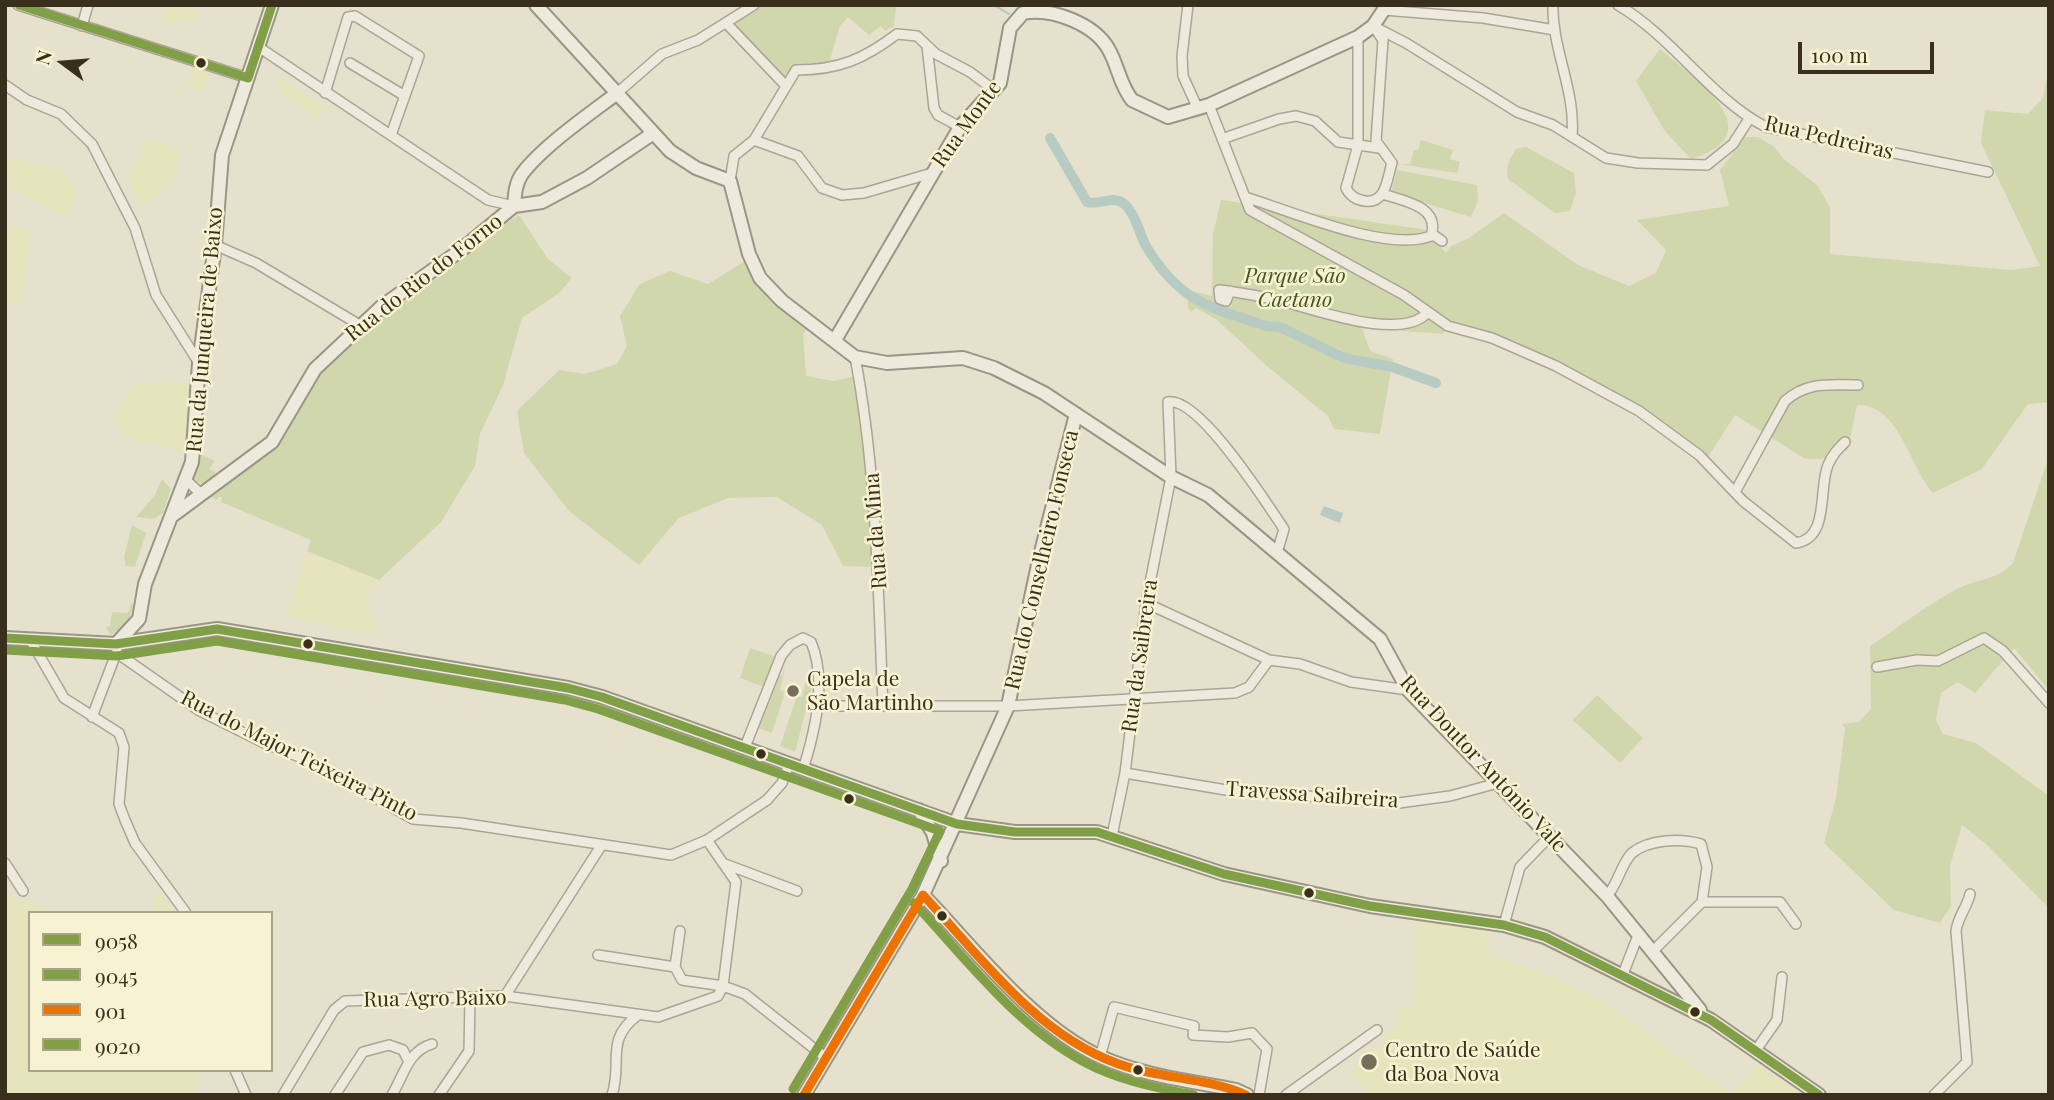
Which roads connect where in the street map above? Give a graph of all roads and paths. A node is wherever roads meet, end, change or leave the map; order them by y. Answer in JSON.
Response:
{"nodes":[{"id":1,"x":18,"y":5,"type":"edge"},
{"id":2,"x":88,"y":5,"type":"edge"},
{"id":3,"x":272,"y":5,"type":"edge"},
{"id":4,"x":536,"y":5,"type":"edge"},
{"id":5,"x":754,"y":5,"type":"edge"},
{"id":6,"x":1188,"y":5,"type":"edge"},
{"id":7,"x":1553,"y":5,"type":"edge"},
{"id":8,"x":1618,"y":5,"type":"edge"},
{"id":9,"x":1386,"y":8,"type":"edge"},
{"id":10,"x":727,"y":24,"type":"junction"},
{"id":11,"x":82,"y":26,"type":"junction"},
{"id":12,"x":1373,"y":26,"type":"junction"},
{"id":13,"x":1555,"y":30,"type":"junction"},
{"id":14,"x":1358,"y":37,"type":"junction"},
{"id":15,"x":927,"y":46,"type":"junction"},
{"id":16,"x":260,"y":48,"type":"junction"},
{"id":17,"x":351,"y":64,"type":"dead end"},
{"id":18,"x":248,"y":78,"type":"junction"},
{"id":19,"x":5,"y":85,"type":"edge"},
{"id":20,"x":786,"y":86,"type":"junction"},
{"id":21,"x":994,"y":90,"type":"junction"},
{"id":22,"x":325,"y":93,"type":"junction"},
{"id":23,"x":616,"y":94,"type":"junction"},
{"id":24,"x":405,"y":96,"type":"junction"},
{"id":25,"x":1203,"y":107,"type":"junction"},
{"id":26,"x":1749,"y":119,"type":"junction"},
{"id":27,"x":960,"y":127,"type":"junction"},
{"id":28,"x":652,"y":134,"type":"junction"},
{"id":29,"x":391,"y":135,"type":"junction"},
{"id":30,"x":1572,"y":136,"type":"junction"},
{"id":31,"x":1222,"y":139,"type":"junction"},
{"id":32,"x":754,"y":140,"type":"junction"},
{"id":33,"x":1358,"y":145,"type":"junction"},
{"id":34,"x":1379,"y":148,"type":"junction"},
{"id":35,"x":1988,"y":172,"type":"dead end"},
{"id":36,"x":932,"y":173,"type":"junction"},
{"id":37,"x":730,"y":181,"type":"junction"},
{"id":38,"x":1383,"y":194,"type":"junction"},
{"id":39,"x":1245,"y":197,"type":"junction"},
{"id":40,"x":514,"y":206,"type":"junction"},
{"id":41,"x":1432,"y":234,"type":"junction"},
{"id":42,"x":1442,"y":242,"type":"dead end"},
{"id":43,"x":215,"y":245,"type":"junction"},
{"id":44,"x":1230,"y":291,"type":"dead end"},
{"id":45,"x":1428,"y":312,"type":"junction"},
{"id":46,"x":363,"y":326,"type":"junction"},
{"id":47,"x":835,"y":340,"type":"junction"},
{"id":48,"x":855,"y":356,"type":"junction"},
{"id":49,"x":199,"y":363,"type":"junction"},
{"id":50,"x":1857,"y":385,"type":"dead end"},
{"id":51,"x":1076,"y":414,"type":"junction"},
{"id":52,"x":1845,"y":442,"type":"dead end"},
{"id":53,"x":1171,"y":477,"type":"junction"},
{"id":54,"x":186,"y":480,"type":"junction"},
{"id":55,"x":1735,"y":492,"type":"junction"},
{"id":56,"x":200,"y":493,"type":"junction"},
{"id":57,"x":172,"y":516,"type":"junction"},
{"id":58,"x":1277,"y":554,"type":"junction"},
{"id":59,"x":1146,"y":603,"type":"junction"},
{"id":60,"x":5,"y":638,"type":"edge"},
{"id":61,"x":31,"y":641,"type":"junction"},
{"id":62,"x":117,"y":649,"type":"junction"},
{"id":63,"x":1269,"y":660,"type":"junction"},
{"id":64,"x":1877,"y":667,"type":"dead end"},
{"id":65,"x":1408,"y":690,"type":"junction"},
{"id":66,"x":1133,"y":699,"type":"junction"},
{"id":67,"x":2049,"y":703,"type":"edge"},
{"id":68,"x":816,"y":706,"type":"junction"},
{"id":69,"x":884,"y":706,"type":"junction"},
{"id":70,"x":1008,"y":706,"type":"junction"},
{"id":71,"x":92,"y":718,"type":"junction"},
{"id":72,"x":745,"y":747,"type":"junction"},
{"id":73,"x":789,"y":764,"type":"junction"},
{"id":74,"x":803,"y":769,"type":"junction"},
{"id":75,"x":1125,"y":773,"type":"junction"},
{"id":76,"x":1498,"y":783,"type":"junction"},
{"id":77,"x":919,"y":810,"type":"junction"},
{"id":78,"x":957,"y":824,"type":"junction"},
{"id":79,"x":1551,"y":835,"type":"junction"},
{"id":80,"x":1112,"y":836,"type":"junction"},
{"id":81,"x":708,"y":840,"type":"junction"},
{"id":82,"x":601,"y":846,"type":"junction"},
{"id":83,"x":941,"y":861,"type":"junction"},
{"id":84,"x":5,"y":863,"type":"edge"},
{"id":85,"x":725,"y":863,"type":"junction"},
{"id":86,"x":23,"y":891,"type":"dead end"},
{"id":87,"x":797,"y":891,"type":"dead end"},
{"id":88,"x":1970,"y":894,"type":"dead end"},
{"id":89,"x":923,"y":895,"type":"junction"},
{"id":90,"x":1607,"y":896,"type":"junction"},
{"id":91,"x":1702,"y":902,"type":"junction"},
{"id":92,"x":185,"y":911,"type":"edge"},
{"id":93,"x":1796,"y":924,"type":"dead end"},
{"id":94,"x":1504,"y":925,"type":"junction"},
{"id":95,"x":680,"y":931,"type":"dead end"},
{"id":96,"x":1639,"y":933,"type":"junction"},
{"id":97,"x":1654,"y":950,"type":"junction"},
{"id":98,"x":598,"y":955,"type":"dead end"},
{"id":99,"x":675,"y":967,"type":"junction"},
{"id":100,"x":1623,"y":974,"type":"junction"},
{"id":101,"x":1782,"y":977,"type":"dead end"},
{"id":102,"x":723,"y":985,"type":"junction"},
{"id":103,"x":505,"y":996,"type":"junction"},
{"id":104,"x":470,"y":997,"type":"junction"},
{"id":105,"x":638,"y":1015,"type":"junction"},
{"id":106,"x":1711,"y":1020,"type":"junction"},
{"id":107,"x":1377,"y":1030,"type":"dead end"},
{"id":108,"x":432,"y":1044,"type":"dead end"},
{"id":109,"x":1756,"y":1050,"type":"junction"},
{"id":110,"x":1100,"y":1057,"type":"junction"},
{"id":111,"x":826,"y":1058,"type":"junction"},
{"id":112,"x":408,"y":1059,"type":"junction"},
{"id":113,"x":236,"y":1072,"type":"edge"},
{"id":114,"x":246,"y":1095,"type":"edge"},
{"id":115,"x":282,"y":1095,"type":"edge"},
{"id":116,"x":335,"y":1095,"type":"edge"},
{"id":117,"x":392,"y":1095,"type":"edge"},
{"id":118,"x":439,"y":1095,"type":"edge"},
{"id":119,"x":612,"y":1095,"type":"edge"},
{"id":120,"x":804,"y":1095,"type":"edge"},
{"id":121,"x":1247,"y":1095,"type":"edge"},
{"id":122,"x":1259,"y":1095,"type":"edge"},
{"id":123,"x":1286,"y":1095,"type":"edge"},
{"id":124,"x":1819,"y":1095,"type":"edge"},
{"id":125,"x":1934,"y":1095,"type":"edge"}],
"edges":[{"from":1,"to":11,"type":"street"},
{"from":2,"to":11,"type":"street"},
{"from":3,"to":16,"type":"main road","name":"Rua da Junqueira de Baixo"},
{"from":4,"to":23,"type":"main road"},
{"from":5,"to":10,"type":"street"},
{"from":6,"to":25,"type":"street"},
{"from":7,"to":13,"type":"street"},
{"from":8,"to":26,"type":"street"},
{"from":9,"to":12,"type":"main road","name":"Rua Monte"},
{"from":9,"to":13,"type":"street"},
{"from":10,"to":20,"type":"street"},
{"from":10,"to":23,"type":"street"},
{"from":11,"to":18,"type":"street"},
{"from":12,"to":14,"type":"main road","name":"Rua Monte"},
{"from":12,"to":30,"type":"street"},
{"from":12,"to":34,"type":"street"},
{"from":13,"to":30,"type":"street"},
{"from":14,"to":25,"type":"main road","name":"Rua Monte"},
{"from":14,"to":33,"type":"street"},
{"from":15,"to":20,"type":"street"},
{"from":15,"to":21,"type":"street"},
{"from":15,"to":27,"type":"street"},
{"from":16,"to":18,"type":"main road","name":"Rua da Junqueira de Baixo"},
{"from":16,"to":22,"type":"street"},
{"from":17,"to":24,"type":"street"},
{"from":18,"to":43,"type":"main road","name":"Rua da Junqueira de Baixo"},
{"from":19,"to":49,"type":"street"},
{"from":20,"to":32,"type":"street"},
{"from":21,"to":25,"type":"main road","name":"Rua Monte"},
{"from":21,"to":27,"type":"main road","name":"Rua Monte"},
{"from":22,"to":24,"type":"street"},
{"from":22,"to":29,"type":"street"},
{"from":23,"to":28,"type":"main road"},
{"from":23,"to":40,"type":"main road"},
{"from":24,"to":29,"type":"street"},
{"from":25,"to":31,"type":"street"},
{"from":26,"to":30,"type":"street","name":"Rua Pedreiras"},
{"from":26,"to":35,"type":"street","name":"Rua Pedreiras"},
{"from":27,"to":36,"type":"main road","name":"Rua Monte"},
{"from":28,"to":37,"type":"main road"},
{"from":28,"to":40,"type":"main road","name":"Rua do Rio do Forno"},
{"from":29,"to":40,"type":"street"},
{"from":31,"to":33,"type":"street"},
{"from":31,"to":39,"type":"street"},
{"from":32,"to":36,"type":"street"},
{"from":32,"to":37,"type":"street"},
{"from":33,"to":34,"type":"street"},
{"from":33,"to":38,"type":"street"},
{"from":34,"to":38,"type":"street"},
{"from":36,"to":47,"type":"main road","name":"Rua Monte"},
{"from":37,"to":47,"type":"main road","name":"Rua Doutor António Vale"},
{"from":38,"to":41,"type":"street"},
{"from":39,"to":41,"type":"street"},
{"from":39,"to":45,"type":"street"},
{"from":40,"to":46,"type":"main road","name":"Rua do Rio do Forno"},
{"from":41,"to":42,"type":"street"},
{"from":43,"to":46,"type":"street"},
{"from":43,"to":49,"type":"main road","name":"Rua da Junqueira de Baixo"},
{"from":44,"to":45,"type":"street"},
{"from":45,"to":55,"type":"street"},
{"from":46,"to":56,"type":"main road","name":"Rua do Rio do Forno"},
{"from":47,"to":48,"type":"main road","name":"Rua Doutor António Vale"},
{"from":48,"to":51,"type":"main road","name":"Rua Doutor António Vale"},
{"from":48,"to":69,"type":"street","name":"Rua da Mina"},
{"from":49,"to":54,"type":"main road","name":"Rua da Junqueira de Baixo"},
{"from":50,"to":55,"type":"street"},
{"from":51,"to":53,"type":"main road","name":"Rua Doutor António Vale"},
{"from":51,"to":70,"type":"main road","name":"Rua do Conselheiro Fonseca"},
{"from":52,"to":55,"type":"street"},
{"from":53,"to":58,"type":"main road","name":"Rua Doutor António Vale"},
{"from":53,"to":58,"type":"street","name":"Rua da Saibreira"},
{"from":53,"to":59,"type":"street","name":"Rua da Saibreira"},
{"from":54,"to":56,"type":"street"},
{"from":54,"to":57,"type":"main road","name":"Rua da Junqueira de Baixo"},
{"from":56,"to":57,"type":"main road","name":"Rua do Rio do Forno"},
{"from":57,"to":62,"type":"main road","name":"Rua da Junqueira de Baixo"},
{"from":58,"to":65,"type":"main road","name":"Rua Doutor António Vale"},
{"from":59,"to":63,"type":"street"},
{"from":59,"to":66,"type":"street","name":"Rua da Saibreira"},
{"from":60,"to":61,"type":"main road"},
{"from":61,"to":62,"type":"main road"},
{"from":61,"to":71,"type":"street"},
{"from":62,"to":71,"type":"street"},
{"from":62,"to":72,"type":"main road"},
{"from":62,"to":82,"type":"street","name":"Rua do Major Teixeira Pinto"},
{"from":63,"to":65,"type":"street"},
{"from":63,"to":66,"type":"street"},
{"from":64,"to":67,"type":"street"},
{"from":65,"to":76,"type":"main road","name":"Rua Doutor António Vale"},
{"from":66,"to":70,"type":"street"},
{"from":66,"to":75,"type":"street","name":"Rua da Saibreira"},
{"from":68,"to":69,"type":"street"},
{"from":68,"to":72,"type":"street"},
{"from":68,"to":74,"type":"street"},
{"from":69,"to":70,"type":"street"},
{"from":70,"to":78,"type":"main road","name":"Rua do Conselheiro Fonseca"},
{"from":71,"to":92,"type":"street"},
{"from":72,"to":73,"type":"main road"},
{"from":73,"to":74,"type":"main road"},
{"from":73,"to":81,"type":"street","name":"Rua do Major Teixeira Pinto"},
{"from":74,"to":77,"type":"main road"},
{"from":75,"to":76,"type":"street","name":"Travessa Saibreira"},
{"from":75,"to":80,"type":"street","name":"Rua da Saibreira"},
{"from":76,"to":79,"type":"main road","name":"Rua Doutor António Vale"},
{"from":77,"to":78,"type":"main road"},
{"from":77,"to":83,"type":"main road"},
{"from":78,"to":80,"type":"main road"},
{"from":78,"to":83,"type":"main road","name":"Rua do Conselheiro Fonseca"},
{"from":79,"to":90,"type":"main road","name":"Rua Doutor António Vale"},
{"from":79,"to":94,"type":"street"},
{"from":80,"to":94,"type":"main road"},
{"from":81,"to":82,"type":"street","name":"Rua do Major Teixeira Pinto"},
{"from":81,"to":85,"type":"street"},
{"from":82,"to":103,"type":"street"},
{"from":83,"to":89,"type":"main road","name":"Rua do Conselheiro Fonseca"},
{"from":84,"to":86,"type":"street"},
{"from":85,"to":87,"type":"street"},
{"from":85,"to":102,"type":"street"},
{"from":88,"to":125,"type":"street"},
{"from":89,"to":110,"type":"main road"},
{"from":89,"to":111,"type":"main road","name":"Rua do Conselheiro Fonseca"},
{"from":90,"to":91,"type":"street"},
{"from":90,"to":96,"type":"main road","name":"Rua Doutor António Vale"},
{"from":91,"to":93,"type":"street"},
{"from":91,"to":97,"type":"street"},
{"from":94,"to":100,"type":"main road"},
{"from":95,"to":99,"type":"street"},
{"from":96,"to":97,"type":"main road","name":"Rua Doutor António Vale"},
{"from":96,"to":100,"type":"street"},
{"from":97,"to":106,"type":"main road","name":"Rua Doutor António Vale"},
{"from":98,"to":99,"type":"street"},
{"from":99,"to":102,"type":"street"},
{"from":100,"to":106,"type":"main road"},
{"from":101,"to":109,"type":"street"},
{"from":102,"to":105,"type":"street","name":"Rua Agro Baixo"},
{"from":102,"to":111,"type":"street"},
{"from":103,"to":104,"type":"street","name":"Rua Agro Baixo"},
{"from":103,"to":105,"type":"street","name":"Rua Agro Baixo"},
{"from":104,"to":115,"type":"street","name":"Rua Agro Baixo"},
{"from":104,"to":118,"type":"street"},
{"from":105,"to":119,"type":"street"},
{"from":106,"to":109,"type":"main road"},
{"from":107,"to":123,"type":"street"},
{"from":108,"to":112,"type":"street"},
{"from":109,"to":124,"type":"main road"},
{"from":110,"to":121,"type":"main road"},
{"from":110,"to":122,"type":"street"},
{"from":111,"to":120,"type":"main road","name":"Rua do Conselheiro Fonseca"},
{"from":112,"to":116,"type":"street"},
{"from":112,"to":117,"type":"street"},
{"from":113,"to":114,"type":"street"}]}
